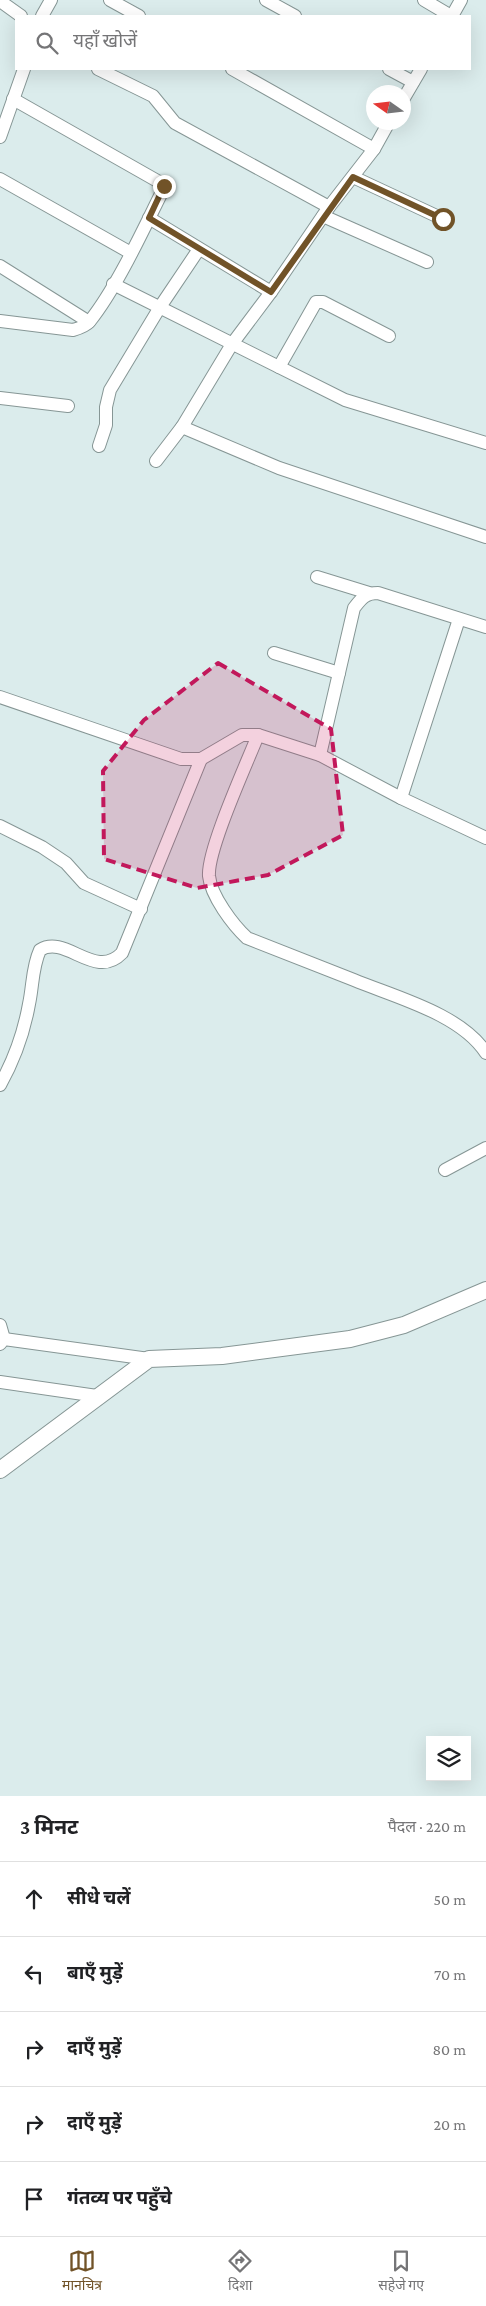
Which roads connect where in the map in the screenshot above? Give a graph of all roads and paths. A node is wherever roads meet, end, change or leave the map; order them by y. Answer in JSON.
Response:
{"nodes":[{"id":1,"x":51,"y":0,"type":"edge"},
{"id":2,"x":110,"y":0,"type":"edge"},
{"id":3,"x":266,"y":0,"type":"edge"},
{"id":4,"x":424,"y":0,"type":"edge"},
{"id":5,"x":461,"y":0,"type":"edge"},
{"id":6,"x":0,"y":1,"type":"edge"},
{"id":7,"x":20,"y":15,"type":"edge"},
{"id":8,"x":43,"y":15,"type":"edge"},
{"id":9,"x":137,"y":15,"type":"edge"},
{"id":10,"x":293,"y":15,"type":"edge"},
{"id":11,"x":450,"y":15,"type":"edge"},
{"id":12,"x":453,"y":15,"type":"edge"},
{"id":13,"x":24,"y":70,"type":"edge"},
{"id":14,"x":100,"y":70,"type":"edge"},
{"id":15,"x":234,"y":70,"type":"edge"},
{"id":16,"x":391,"y":70,"type":"edge"},
{"id":17,"x":420,"y":70,"type":"edge"},
{"id":18,"x":413,"y":82,"type":"junction"},
{"id":19,"x":411,"y":86,"type":"edge"},
{"id":20,"x":13,"y":99,"type":"junction"},
{"id":21,"x":385,"y":130,"type":"edge"},
{"id":22,"x":0,"y":137,"type":"edge"},
{"id":23,"x":374,"y":149,"type":"junction"},
{"id":24,"x":353,"y":177,"type":"junction"},
{"id":25,"x":0,"y":178,"type":"edge"},
{"id":26,"x":326,"y":212,"type":"junction"},
{"id":27,"x":149,"y":218,"type":"junction"},
{"id":28,"x":443,"y":219,"type":"dead end"},
{"id":29,"x":199,"y":249,"type":"junction"},
{"id":30,"x":130,"y":253,"type":"junction"},
{"id":31,"x":427,"y":262,"type":"dead end"},
{"id":32,"x":0,"y":266,"type":"edge"},
{"id":33,"x":113,"y":284,"type":"junction"},
{"id":34,"x":271,"y":292,"type":"junction"},
{"id":35,"x":160,"y":307,"type":"junction"},
{"id":36,"x":0,"y":321,"type":"edge"},
{"id":37,"x":89,"y":322,"type":"junction"},
{"id":38,"x":390,"y":336,"type":"dead end"},
{"id":39,"x":232,"y":344,"type":"junction"},
{"id":40,"x":279,"y":367,"type":"junction"},
{"id":41,"x":0,"y":398,"type":"edge"},
{"id":42,"x":68,"y":406,"type":"dead end"},
{"id":43,"x":182,"y":427,"type":"junction"},
{"id":44,"x":486,"y":443,"type":"edge"},
{"id":45,"x":100,"y":446,"type":"dead end"},
{"id":46,"x":156,"y":461,"type":"dead end"},
{"id":47,"x":486,"y":537,"type":"edge"},
{"id":48,"x":317,"y":577,"type":"dead end"},
{"id":49,"x":369,"y":593,"type":"junction"},
{"id":50,"x":459,"y":619,"type":"junction"},
{"id":51,"x":486,"y":627,"type":"edge"},
{"id":52,"x":274,"y":653,"type":"dead end"},
{"id":53,"x":339,"y":673,"type":"junction"},
{"id":54,"x":0,"y":697,"type":"edge"},
{"id":55,"x":258,"y":735,"type":"junction"},
{"id":56,"x":320,"y":755,"type":"junction"},
{"id":57,"x":201,"y":759,"type":"junction"},
{"id":58,"x":401,"y":798,"type":"junction"},
{"id":59,"x":0,"y":826,"type":"edge"},
{"id":60,"x":486,"y":838,"type":"edge"},
{"id":61,"x":141,"y":909,"type":"junction"},
{"id":62,"x":484,"y":1045,"type":"edge"},
{"id":63,"x":0,"y":1085,"type":"edge"},
{"id":64,"x":486,"y":1148,"type":"edge"},
{"id":65,"x":445,"y":1170,"type":"dead end"},
{"id":66,"x":486,"y":1290,"type":"edge"},
{"id":67,"x":0,"y":1325,"type":"edge"},
{"id":68,"x":2,"y":1342,"type":"edge"},
{"id":69,"x":149,"y":1359,"type":"junction"},
{"id":70,"x":0,"y":1382,"type":"edge"},
{"id":71,"x":97,"y":1396,"type":"junction"},
{"id":72,"x":0,"y":1470,"type":"edge"}],
"edges":[{"from":1,"to":8,"type":"street"},
{"from":2,"to":9,"type":"street"},
{"from":3,"to":10,"type":"street"},
{"from":4,"to":11,"type":"street"},
{"from":5,"to":12,"type":"street"},
{"from":6,"to":7,"type":"street"},
{"from":13,"to":20,"type":"street"},
{"from":14,"to":26,"type":"street"},
{"from":15,"to":23,"type":"street"},
{"from":16,"to":18,"type":"street"},
{"from":17,"to":18,"type":"street"},
{"from":18,"to":19,"type":"street"},
{"from":20,"to":22,"type":"street"},
{"from":20,"to":27,"type":"street"},
{"from":21,"to":23,"type":"street"},
{"from":23,"to":24,"type":"street"},
{"from":24,"to":26,"type":"street"},
{"from":24,"to":28,"type":"street"},
{"from":25,"to":30,"type":"street"},
{"from":26,"to":31,"type":"street"},
{"from":26,"to":34,"type":"street"},
{"from":27,"to":29,"type":"street"},
{"from":27,"to":30,"type":"street"},
{"from":29,"to":34,"type":"street"},
{"from":29,"to":35,"type":"street"},
{"from":30,"to":33,"type":"street"},
{"from":32,"to":37,"type":"street"},
{"from":33,"to":35,"type":"street"},
{"from":33,"to":37,"type":"street"},
{"from":34,"to":39,"type":"street"},
{"from":35,"to":39,"type":"street"},
{"from":35,"to":45,"type":"street"},
{"from":36,"to":37,"type":"street"},
{"from":38,"to":40,"type":"street"},
{"from":39,"to":40,"type":"street"},
{"from":39,"to":43,"type":"street"},
{"from":40,"to":44,"type":"street"},
{"from":41,"to":42,"type":"street"},
{"from":43,"to":46,"type":"street"},
{"from":43,"to":47,"type":"street"},
{"from":48,"to":49,"type":"street"},
{"from":49,"to":50,"type":"street"},
{"from":49,"to":53,"type":"street"},
{"from":50,"to":51,"type":"street"},
{"from":50,"to":58,"type":"street"},
{"from":52,"to":53,"type":"street"},
{"from":53,"to":56,"type":"street"},
{"from":54,"to":57,"type":"street"},
{"from":55,"to":56,"type":"street"},
{"from":55,"to":57,"type":"street"},
{"from":55,"to":62,"type":"street"},
{"from":56,"to":58,"type":"street"},
{"from":57,"to":61,"type":"street"},
{"from":58,"to":60,"type":"street"},
{"from":59,"to":61,"type":"street"},
{"from":61,"to":63,"type":"street"},
{"from":64,"to":65,"type":"street"},
{"from":66,"to":69,"type":"street"},
{"from":67,"to":68,"type":"street"},
{"from":68,"to":69,"type":"street"},
{"from":69,"to":71,"type":"street"},
{"from":70,"to":71,"type":"street"},
{"from":71,"to":72,"type":"street"}]}
